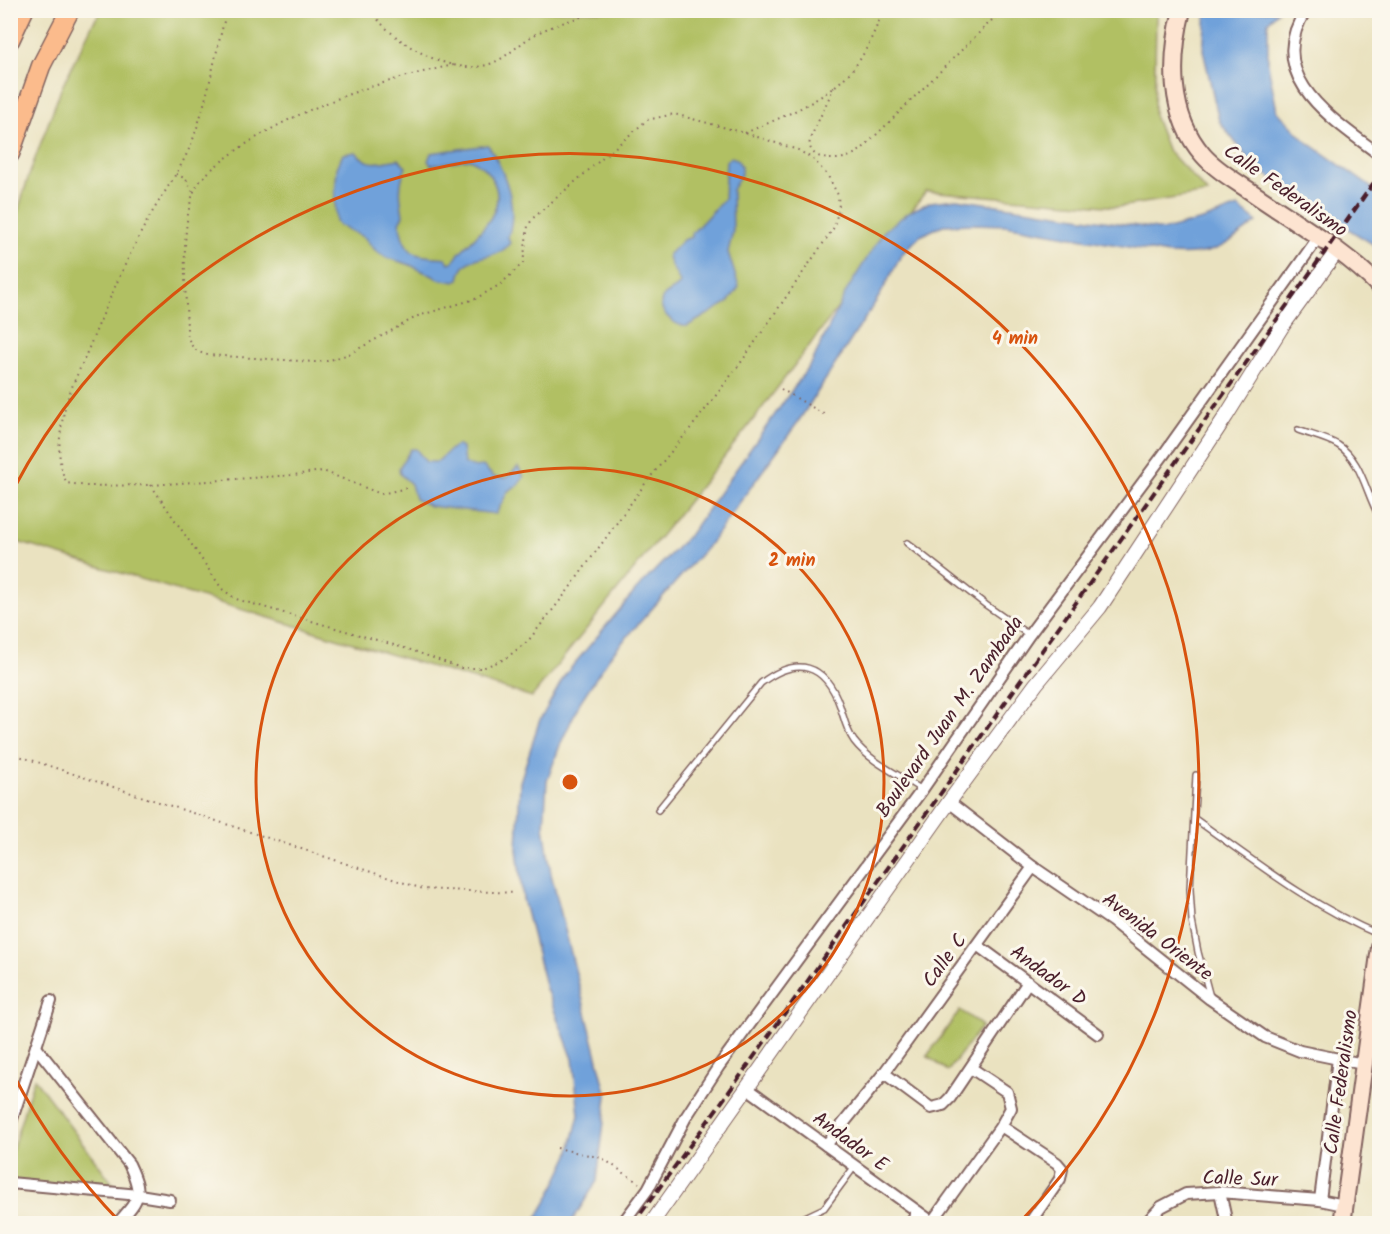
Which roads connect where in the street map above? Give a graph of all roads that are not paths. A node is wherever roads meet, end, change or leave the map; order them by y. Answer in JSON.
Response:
{"nodes":[{"id":1,"x":24,"y":10,"type":"edge"},
{"id":2,"x":70,"y":10,"type":"edge"},
{"id":3,"x":1182,"y":10,"type":"edge"},
{"id":4,"x":1306,"y":10,"type":"edge"},
{"id":5,"x":10,"y":40,"type":"edge"},
{"id":6,"x":10,"y":154,"type":"edge"},
{"id":7,"x":1380,"y":155,"type":"edge"},
{"id":8,"x":1318,"y":238,"type":"junction"},
{"id":9,"x":1337,"y":251,"type":"junction"},
{"id":10,"x":1380,"y":287,"type":"edge"},
{"id":11,"x":1298,"y":430,"type":"dead end"},
{"id":12,"x":1380,"y":518,"type":"edge"},
{"id":13,"x":907,"y":543,"type":"dead end"},
{"id":14,"x":1029,"y":635,"type":"junction"},
{"id":15,"x":1196,"y":775,"type":"dead end"},
{"id":16,"x":922,"y":790,"type":"junction"},
{"id":17,"x":949,"y":802,"type":"junction"},
{"id":18,"x":658,"y":810,"type":"dead end"},
{"id":19,"x":1195,"y":819,"type":"junction"},
{"id":20,"x":1033,"y":867,"type":"junction"},
{"id":21,"x":1380,"y":935,"type":"edge"},
{"id":22,"x":978,"y":945,"type":"junction"},
{"id":23,"x":1380,"y":947,"type":"edge"},
{"id":24,"x":1028,"y":982,"type":"junction"},
{"id":25,"x":1210,"y":999,"type":"junction"},
{"id":26,"x":51,"y":1001,"type":"dead end"},
{"id":27,"x":1098,"y":1034,"type":"dead end"},
{"id":28,"x":36,"y":1047,"type":"junction"},
{"id":29,"x":1338,"y":1059,"type":"junction"},
{"id":30,"x":1363,"y":1064,"type":"junction"},
{"id":31,"x":970,"y":1068,"type":"junction"},
{"id":32,"x":884,"y":1073,"type":"junction"},
{"id":33,"x":747,"y":1088,"type":"junction"},
{"id":34,"x":10,"y":1125,"type":"edge"},
{"id":35,"x":1001,"y":1126,"type":"junction"},
{"id":36,"x":826,"y":1145,"type":"junction"},
{"id":37,"x":855,"y":1166,"type":"junction"},
{"id":38,"x":10,"y":1183,"type":"edge"},
{"id":39,"x":1220,"y":1192,"type":"junction"},
{"id":40,"x":139,"y":1195,"type":"junction"},
{"id":41,"x":170,"y":1200,"type":"dead end"},
{"id":42,"x":1320,"y":1200,"type":"junction"},
{"id":43,"x":1344,"y":1205,"type":"junction"},
{"id":44,"x":918,"y":1212,"type":"junction"},
{"id":45,"x":1147,"y":1222,"type":"edge"},
{"id":46,"x":934,"y":1223,"type":"edge"},
{"id":47,"x":117,"y":1224,"type":"edge"},
{"id":48,"x":622,"y":1224,"type":"edge"},
{"id":49,"x":651,"y":1224,"type":"edge"},
{"id":50,"x":790,"y":1224,"type":"edge"},
{"id":51,"x":909,"y":1224,"type":"edge"},
{"id":52,"x":1029,"y":1224,"type":"edge"},
{"id":53,"x":1227,"y":1224,"type":"edge"},
{"id":54,"x":1342,"y":1224,"type":"edge"}],
"edges":[{"from":1,"to":5,"type":"highway"},
{"from":2,"to":6,"type":"highway"},
{"from":3,"to":8,"type":"main road","name":"Calle Federalismo"},
{"from":4,"to":7,"type":"street"},
{"from":8,"to":9,"type":"main road","name":"Calle Federalismo"},
{"from":8,"to":14,"type":"street","name":"Boulevard Juan M. Zambada"},
{"from":9,"to":10,"type":"main road","name":"Calle Federalismo"},
{"from":9,"to":17,"type":"street"},
{"from":11,"to":12,"type":"lane"},
{"from":13,"to":14,"type":"lane"},
{"from":14,"to":16,"type":"street","name":"Boulevard Juan M. Zambada"},
{"from":15,"to":19,"type":"lane"},
{"from":16,"to":18,"type":"lane"},
{"from":16,"to":48,"type":"street","name":"Boulevard Juan M. Zambada"},
{"from":17,"to":20,"type":"street","name":"Avenida Oriente"},
{"from":17,"to":33,"type":"street"},
{"from":19,"to":21,"type":"lane"},
{"from":19,"to":25,"type":"lane"},
{"from":20,"to":22,"type":"street","name":"Calle C"},
{"from":20,"to":25,"type":"street","name":"Avenida Oriente"},
{"from":22,"to":24,"type":"street","name":"Andador D"},
{"from":22,"to":32,"type":"street","name":"Calle C"},
{"from":23,"to":30,"type":"main road","name":"Calle Federalismo"},
{"from":24,"to":27,"type":"street","name":"Andador D"},
{"from":24,"to":31,"type":"street"},
{"from":25,"to":29,"type":"street","name":"Avenida Oriente"},
{"from":26,"to":28,"type":"street"},
{"from":28,"to":34,"type":"street"},
{"from":28,"to":40,"type":"street"},
{"from":29,"to":30,"type":"street","name":"Avenida Oriente"},
{"from":29,"to":42,"type":"street"},
{"from":30,"to":43,"type":"main road","name":"Calle Federalismo"},
{"from":31,"to":32,"type":"street"},
{"from":31,"to":35,"type":"street"},
{"from":32,"to":36,"type":"street","name":"Calle C"},
{"from":33,"to":36,"type":"street","name":"Andador E"},
{"from":33,"to":49,"type":"street"},
{"from":35,"to":46,"type":"street"},
{"from":35,"to":52,"type":"street"},
{"from":36,"to":37,"type":"street","name":"Andador E"},
{"from":37,"to":44,"type":"street","name":"Andador E"},
{"from":37,"to":50,"type":"lane"},
{"from":38,"to":40,"type":"street"},
{"from":39,"to":42,"type":"street","name":"Calle Sur"},
{"from":39,"to":45,"type":"street","name":"Calle Sur"},
{"from":39,"to":53,"type":"street"},
{"from":40,"to":41,"type":"street"},
{"from":40,"to":47,"type":"street"},
{"from":42,"to":43,"type":"street","name":"Calle Sur"},
{"from":43,"to":54,"type":"main road","name":"Calle Federalismo"},
{"from":44,"to":46,"type":"street","name":"Andador E"},
{"from":44,"to":51,"type":"street"}]}
